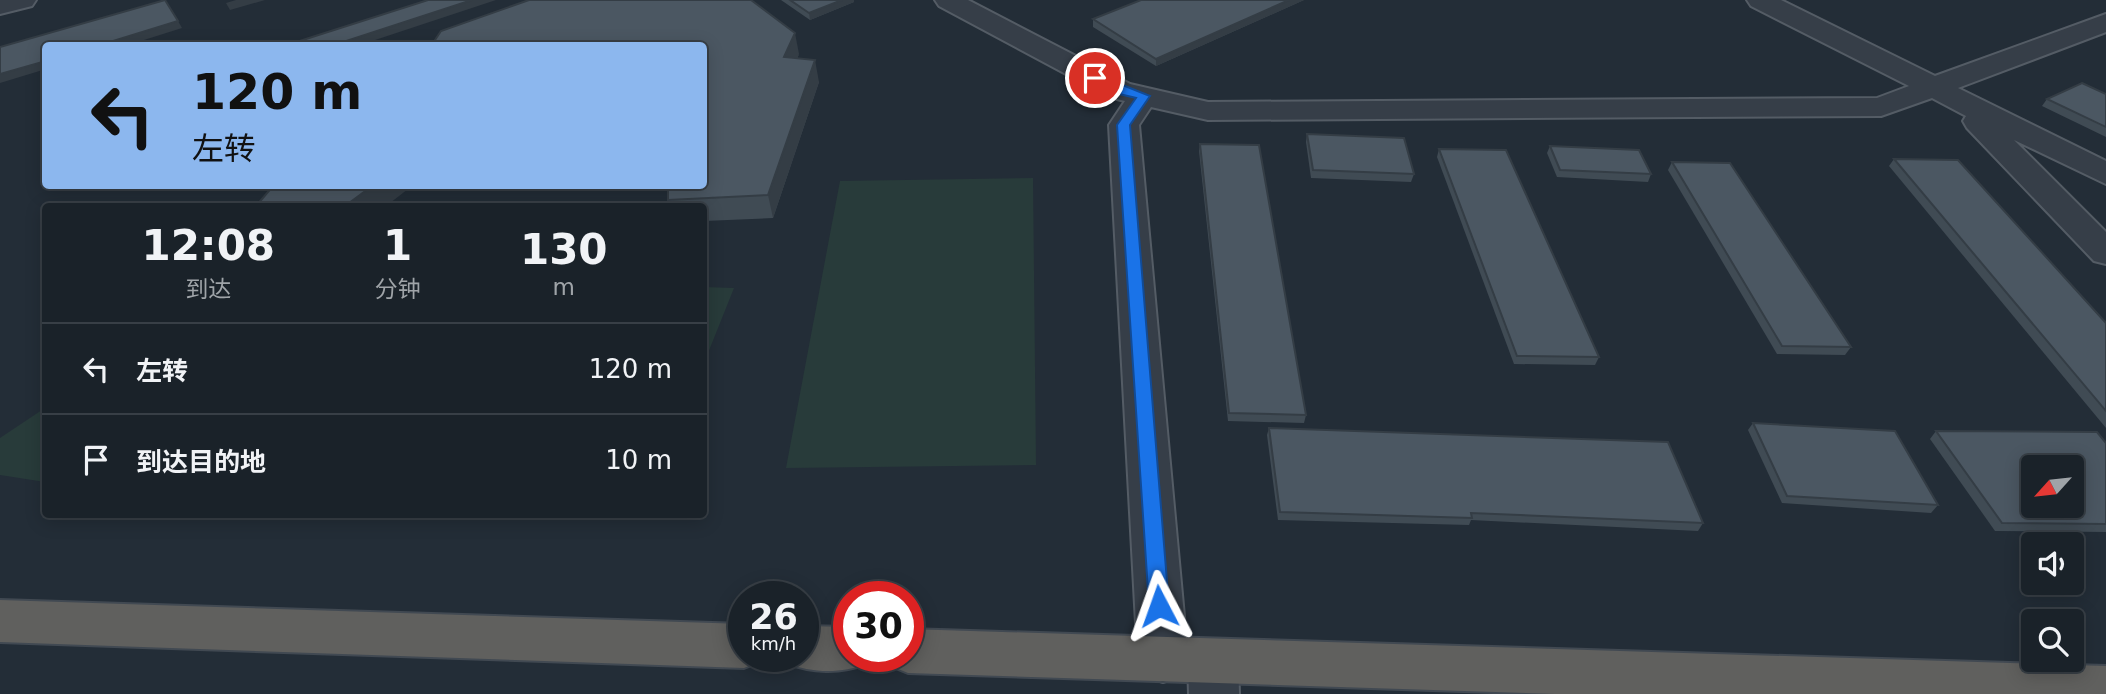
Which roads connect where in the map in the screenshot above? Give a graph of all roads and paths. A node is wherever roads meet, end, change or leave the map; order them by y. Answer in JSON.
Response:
{"nodes":[{"id":1,"x":23,"y":0,"type":"edge"},
{"id":2,"x":948,"y":0,"type":"edge"},
{"id":3,"x":1760,"y":0,"type":"edge"},
{"id":4,"x":0,"y":6,"type":"edge"},
{"id":5,"x":2106,"y":22,"type":"edge"},
{"id":6,"x":1946,"y":93,"type":"junction"},
{"id":7,"x":1143,"y":96,"type":"junction"},
{"id":8,"x":2106,"y":174,"type":"edge"},
{"id":9,"x":2106,"y":253,"type":"edge"},
{"id":10,"x":0,"y":621,"type":"edge"},
{"id":11,"x":728,"y":645,"type":"edge"},
{"id":12,"x":924,"y":652,"type":"edge"},
{"id":13,"x":1163,"y":660,"type":"junction"},
{"id":14,"x":1214,"y":678,"type":"edge"},
{"id":15,"x":2106,"y":689,"type":"edge"}],
"edges":[{"from":1,"to":4,"type":"street"},
{"from":2,"to":7,"type":"street"},
{"from":3,"to":6,"type":"street"},
{"from":5,"to":6,"type":"street"},
{"from":6,"to":7,"type":"street"},
{"from":6,"to":8,"type":"street"},
{"from":6,"to":9,"type":"street"},
{"from":7,"to":13,"type":"street"},
{"from":10,"to":11,"type":"highway"},
{"from":12,"to":13,"type":"highway"},
{"from":13,"to":14,"type":"highway"},
{"from":14,"to":15,"type":"highway"}]}
